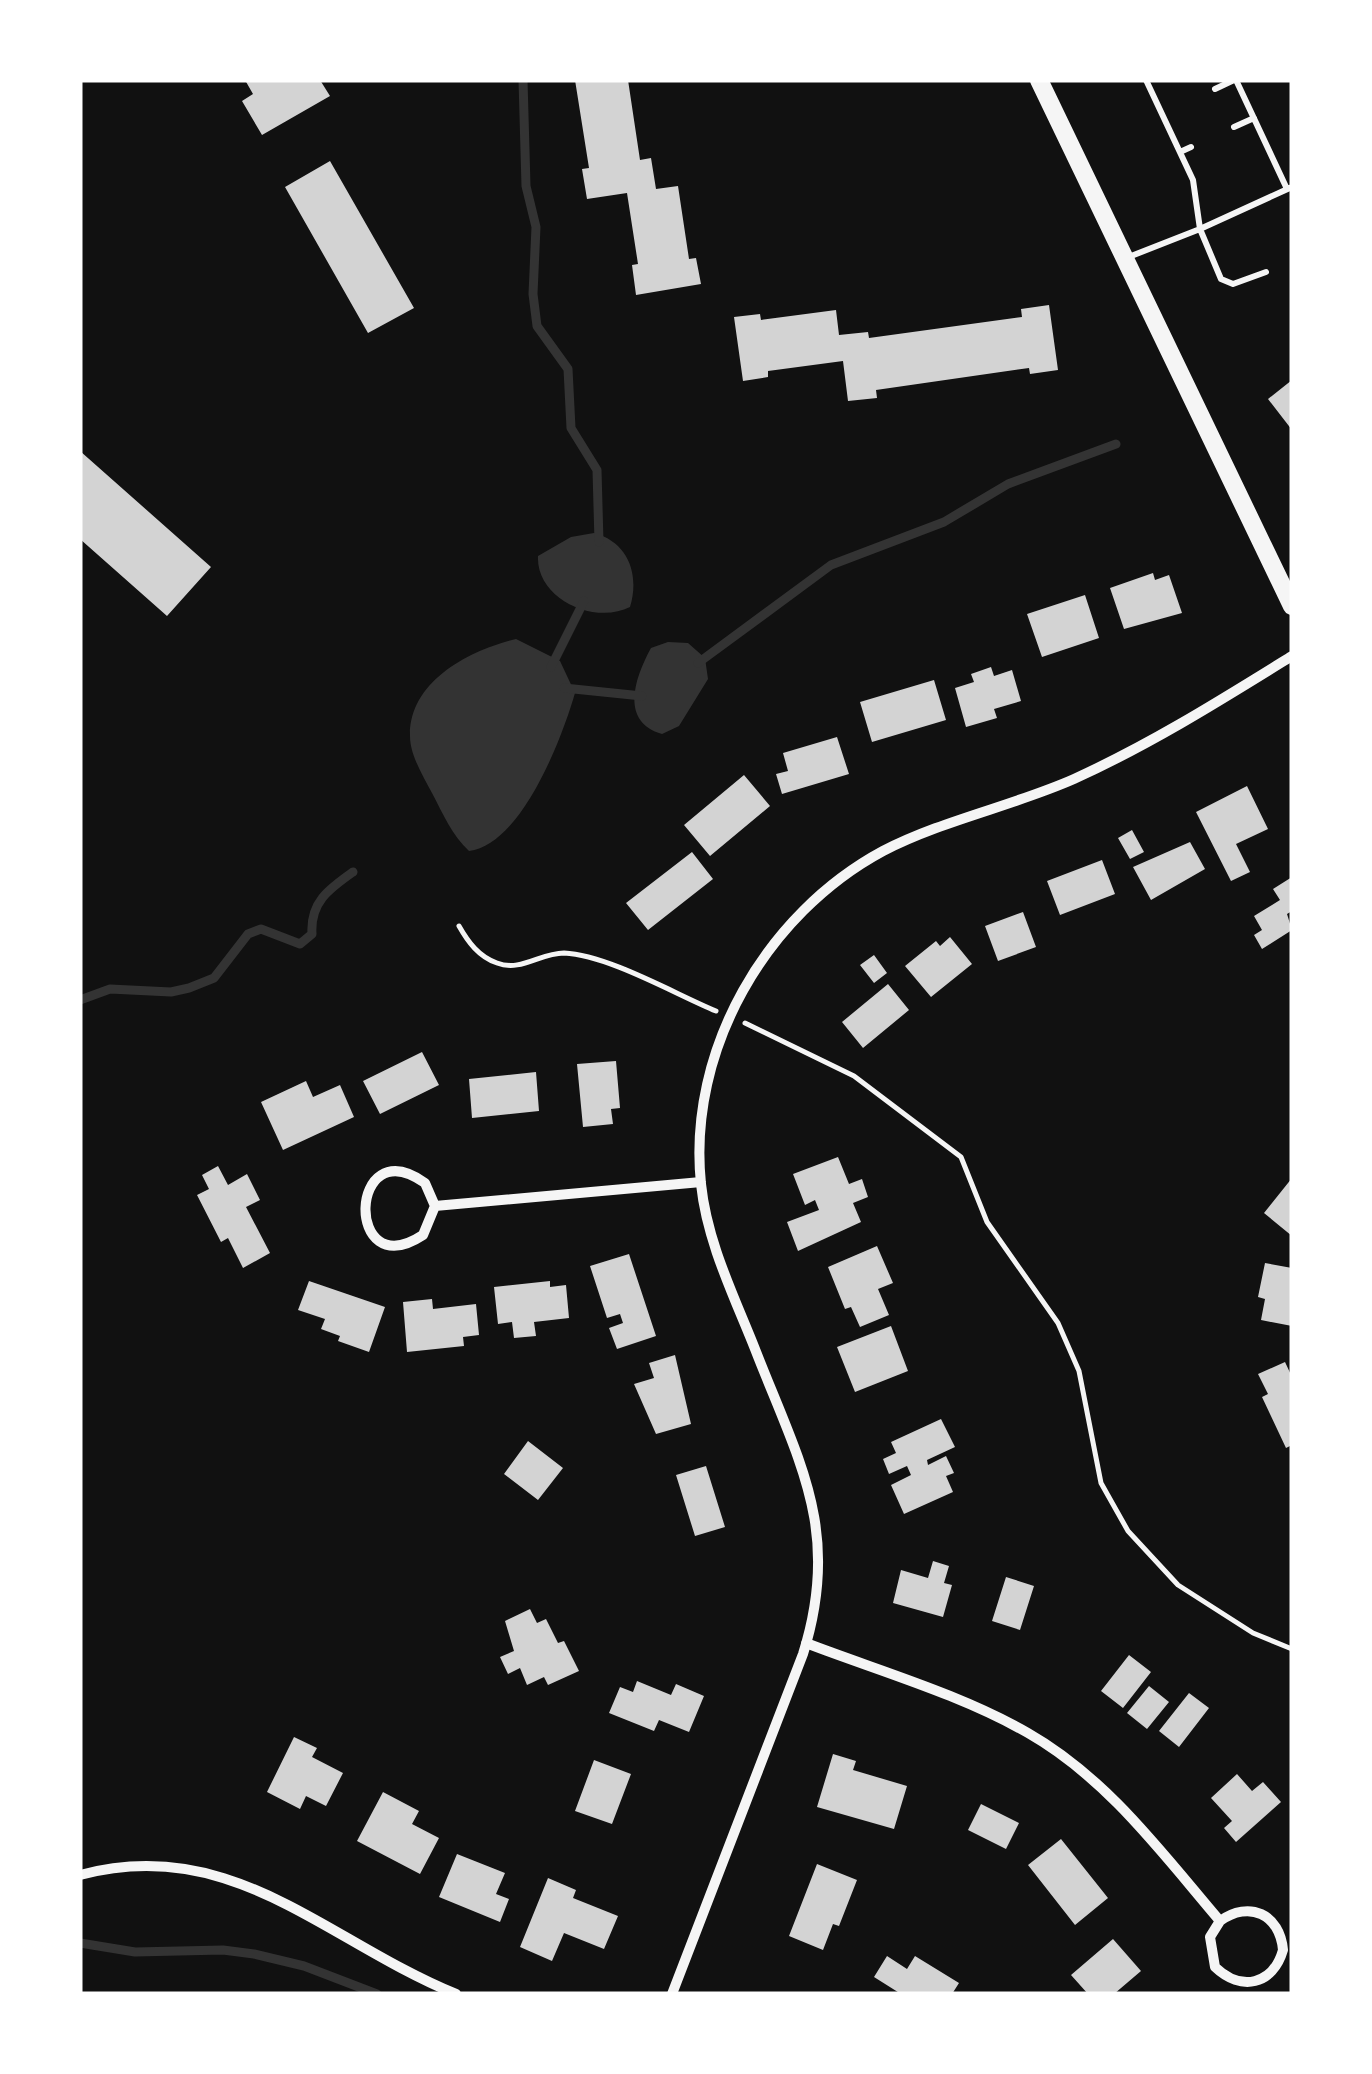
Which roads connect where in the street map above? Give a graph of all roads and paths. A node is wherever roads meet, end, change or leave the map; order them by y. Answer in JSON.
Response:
{"nodes":[{"id":1,"x":1039,"y":80,"type":"edge"},
{"id":2,"x":1146,"y":80,"type":"edge"},
{"id":3,"x":1235,"y":80,"type":"edge"},
{"id":4,"x":1215,"y":89,"type":"dead end"},
{"id":5,"x":1254,"y":118,"type":"junction"},
{"id":6,"x":1234,"y":127,"type":"dead end"},
{"id":7,"x":1190,"y":147,"type":"dead end"},
{"id":8,"x":1180,"y":152,"type":"junction"},
{"id":9,"x":1290,"y":188,"type":"edge"},
{"id":10,"x":1200,"y":229,"type":"junction"},
{"id":11,"x":1125,"y":258,"type":"junction"},
{"id":12,"x":1266,"y":272,"type":"dead end"},
{"id":13,"x":1292,"y":606,"type":"edge"},
{"id":14,"x":1292,"y":656,"type":"edge"},
{"id":15,"x":459,"y":926,"type":"dead end"},
{"id":16,"x":729,"y":1016,"type":"junction"},
{"id":17,"x":701,"y":1182,"type":"junction"},
{"id":18,"x":435,"y":1206,"type":"junction"},
{"id":19,"x":806,"y":1643,"type":"junction"},
{"id":20,"x":1292,"y":1649,"type":"edge"},
{"id":21,"x":80,"y":1875,"type":"edge"},
{"id":22,"x":1220,"y":1921,"type":"junction"},
{"id":23,"x":456,"y":1994,"type":"edge"},
{"id":24,"x":672,"y":1994,"type":"edge"}],
"edges":[{"from":1,"to":11,"type":"street"},
{"from":2,"to":8,"type":"lane"},
{"from":3,"to":4,"type":"lane"},
{"from":3,"to":5,"type":"lane"},
{"from":5,"to":6,"type":"lane"},
{"from":5,"to":9,"type":"lane"},
{"from":7,"to":8,"type":"lane"},
{"from":8,"to":10,"type":"lane"},
{"from":9,"to":10,"type":"lane"},
{"from":10,"to":11,"type":"lane"},
{"from":10,"to":12,"type":"lane"},
{"from":11,"to":13,"type":"street"},
{"from":14,"to":16,"type":"street"},
{"from":15,"to":16,"type":"path"},
{"from":16,"to":17,"type":"street"},
{"from":16,"to":20,"type":"path"},
{"from":17,"to":18,"type":"street"},
{"from":17,"to":19,"type":"street"},
{"from":18,"to":18,"type":"street"},
{"from":19,"to":22,"type":"street"},
{"from":19,"to":24,"type":"street"},
{"from":21,"to":23,"type":"street"},
{"from":22,"to":22,"type":"street"}]}
